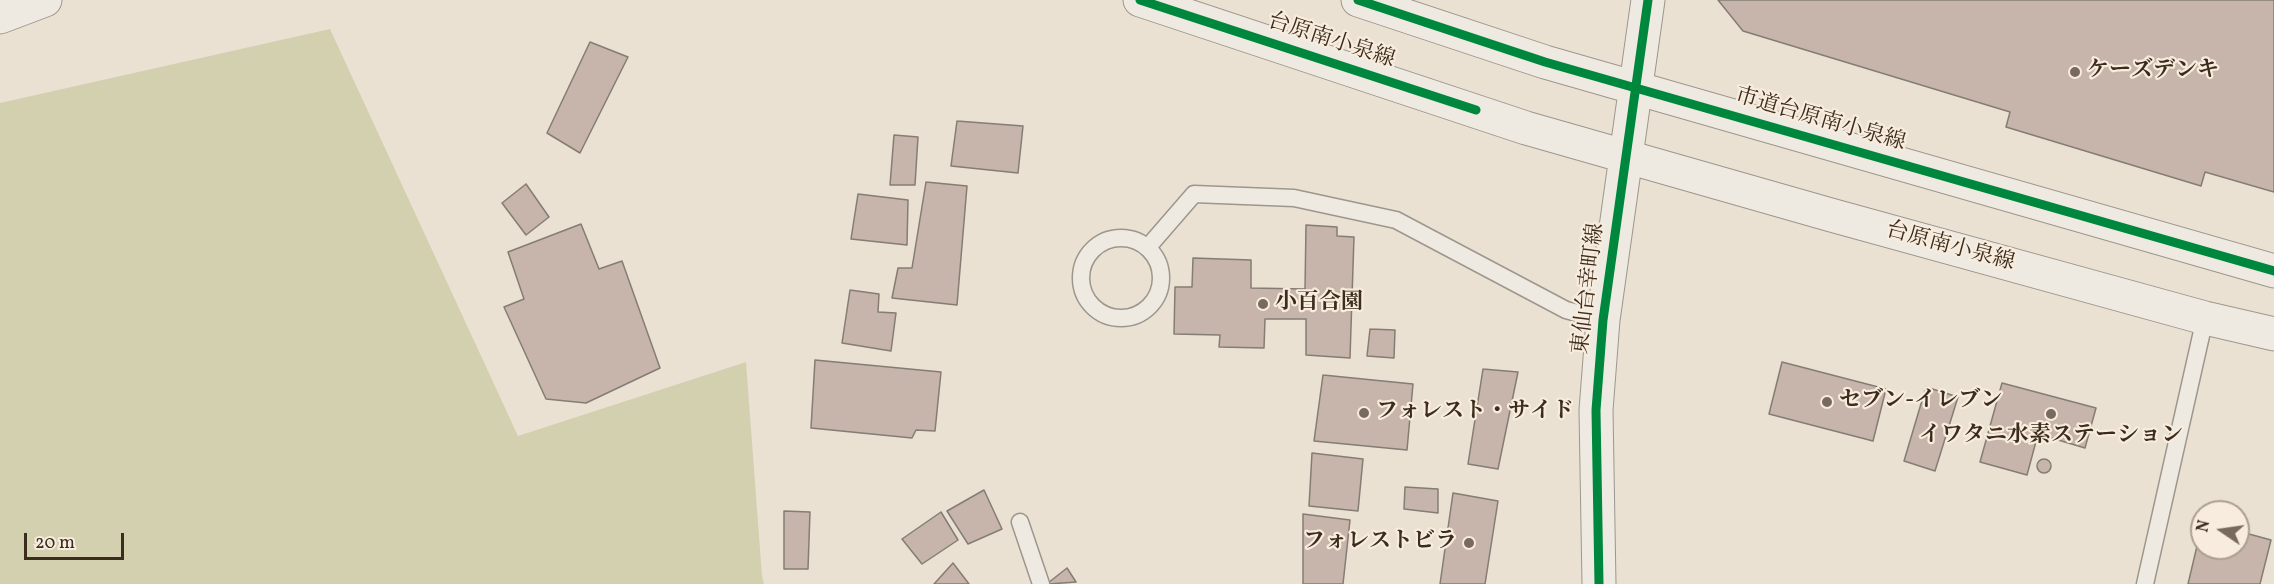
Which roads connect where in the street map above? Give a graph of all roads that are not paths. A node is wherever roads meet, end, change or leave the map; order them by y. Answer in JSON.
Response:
{"nodes":[{"id":1,"x":45,"y":0,"type":"edge"},
{"id":2,"x":1140,"y":0,"type":"edge"},
{"id":3,"x":1358,"y":0,"type":"edge"},
{"id":4,"x":1648,"y":0,"type":"edge"},
{"id":5,"x":0,"y":17,"type":"edge"},
{"id":6,"x":1636,"y":89,"type":"junction"},
{"id":7,"x":1627,"y":157,"type":"junction"},
{"id":8,"x":1148,"y":248,"type":"junction"},
{"id":9,"x":2274,"y":271,"type":"edge"},
{"id":10,"x":2205,"y":318,"type":"junction"},
{"id":11,"x":1604,"y":320,"type":"junction"},
{"id":12,"x":2274,"y":334,"type":"edge"},
{"id":13,"x":1020,"y":522,"type":"dead end"},
{"id":14,"x":1041,"y":584,"type":"edge"},
{"id":15,"x":1599,"y":584,"type":"edge"},
{"id":16,"x":2145,"y":584,"type":"edge"}],
"edges":[{"from":1,"to":5,"type":"street"},
{"from":2,"to":7,"type":"street","name":"台原南小泉線"},
{"from":3,"to":6,"type":"street","name":"市道台原南小泉線"},
{"from":4,"to":6,"type":"street","name":"東仙台幸町線"},
{"from":6,"to":7,"type":"street","name":"東仙台幸町線"},
{"from":6,"to":9,"type":"street","name":"市道台原南小泉線"},
{"from":7,"to":10,"type":"street","name":"台原南小泉線"},
{"from":7,"to":11,"type":"street","name":"東仙台幸町線"},
{"from":8,"to":8,"type":"lane"},
{"from":8,"to":11,"type":"lane"},
{"from":10,"to":12,"type":"street","name":"台原南小泉線"},
{"from":10,"to":16,"type":"lane"},
{"from":11,"to":15,"type":"street","name":"東仙台幸町線"},
{"from":13,"to":14,"type":"lane"}]}
